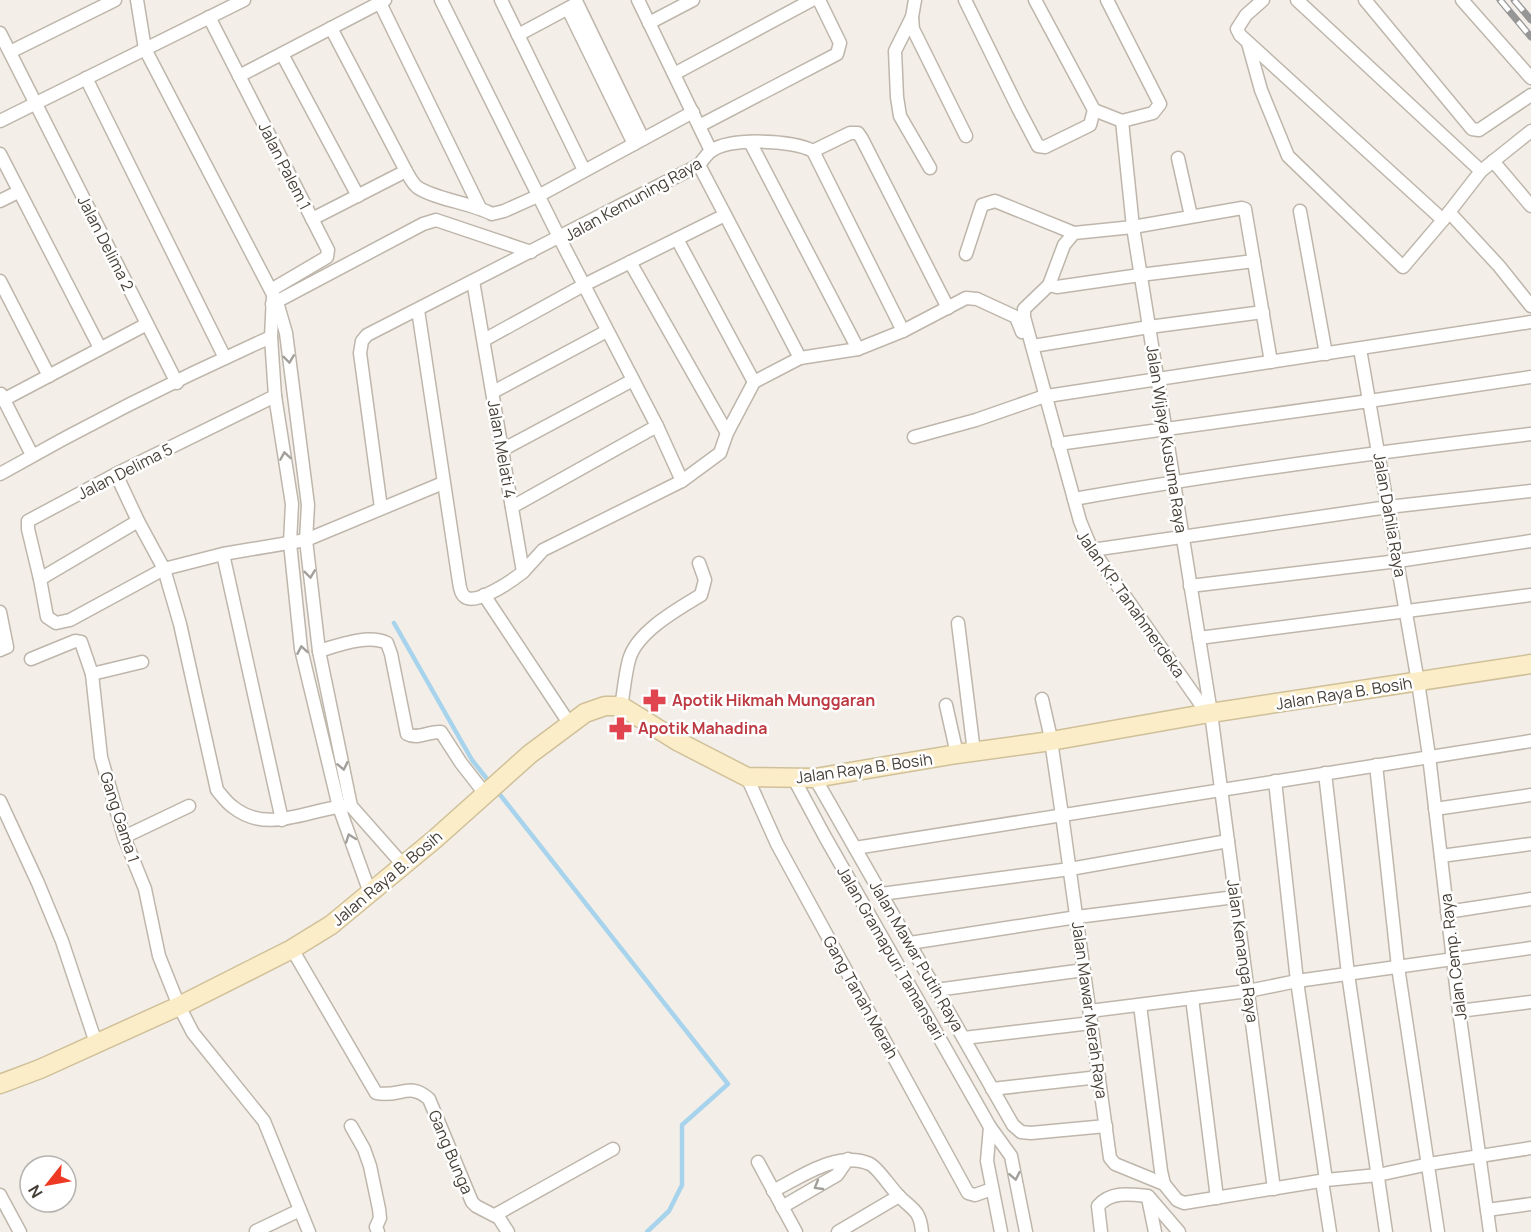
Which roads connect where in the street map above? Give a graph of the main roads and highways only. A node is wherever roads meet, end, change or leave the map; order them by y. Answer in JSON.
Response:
{"nodes":[{"id":1,"x":1531,"y":664,"type":"edge"},
{"id":2,"x":0,"y":1084,"type":"edge"}],
"edges":[{"from":1,"to":2,"type":"main road","name":"Jalan Raya B. Bosih"}]}
